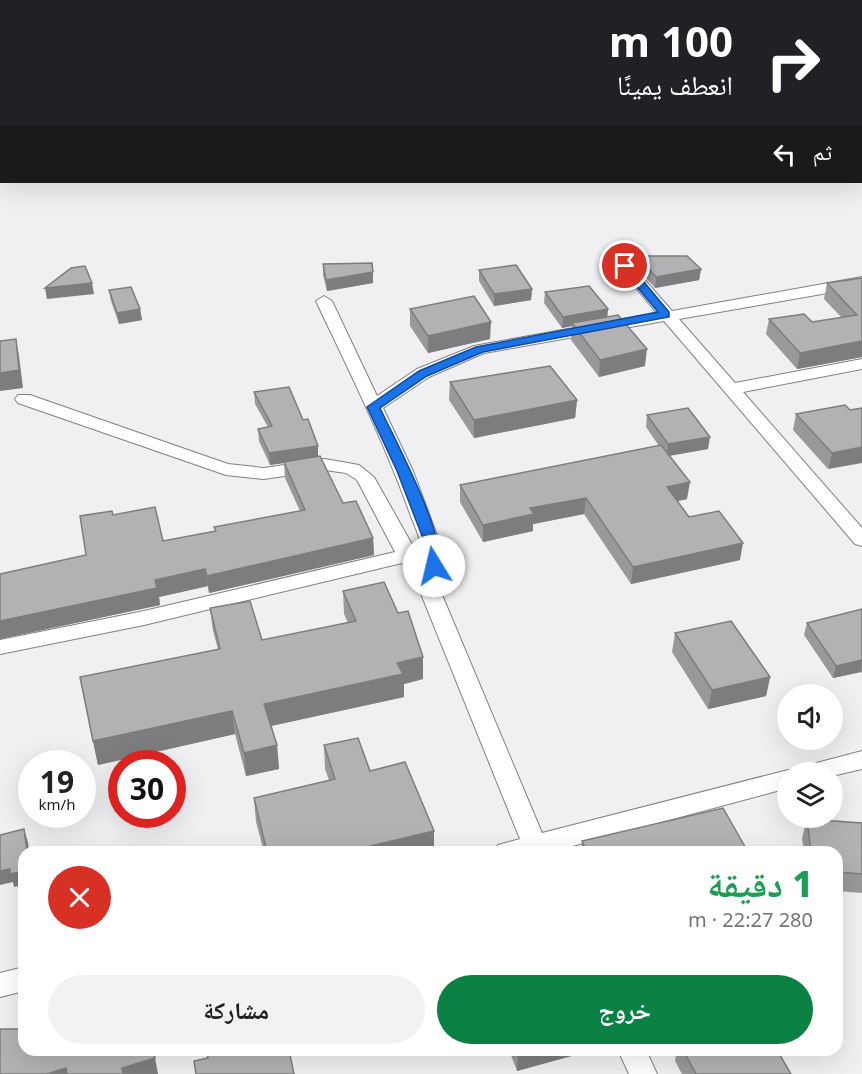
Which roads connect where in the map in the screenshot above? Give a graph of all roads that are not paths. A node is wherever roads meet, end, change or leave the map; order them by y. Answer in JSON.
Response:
{"nodes":[{"id":1,"x":625,"y":266,"type":"dead end"},
{"id":2,"x":862,"y":282,"type":"edge"},
{"id":3,"x":324,"y":302,"type":"dead end"},
{"id":4,"x":665,"y":314,"type":"junction"},
{"id":5,"x":862,"y":364,"type":"edge"},
{"id":6,"x":731,"y":389,"type":"junction"},
{"id":7,"x":24,"y":399,"type":"dead end"},
{"id":8,"x":373,"y":407,"type":"junction"},
{"id":9,"x":862,"y":540,"type":"edge"},
{"id":10,"x":407,"y":556,"type":"junction"},
{"id":11,"x":427,"y":583,"type":"junction"},
{"id":12,"x":0,"y":647,"type":"edge"},
{"id":13,"x":862,"y":760,"type":"edge"},
{"id":14,"x":843,"y":765,"type":"edge"},
{"id":15,"x":777,"y":782,"type":"edge"},
{"id":16,"x":535,"y":846,"type":"edge"},
{"id":17,"x":543,"y":846,"type":"edge"},
{"id":18,"x":18,"y":980,"type":"edge"},
{"id":19,"x":0,"y":985,"type":"edge"},
{"id":20,"x":635,"y":1056,"type":"edge"},
{"id":21,"x":643,"y":1074,"type":"edge"}],
"edges":[{"from":1,"to":4,"type":"street"},
{"from":2,"to":4,"type":"street"},
{"from":3,"to":8,"type":"street"},
{"from":4,"to":6,"type":"street"},
{"from":4,"to":8,"type":"street"},
{"from":5,"to":6,"type":"street"},
{"from":6,"to":9,"type":"street"},
{"from":7,"to":10,"type":"street"},
{"from":8,"to":11,"type":"street"},
{"from":10,"to":11,"type":"street"},
{"from":10,"to":12,"type":"street"},
{"from":11,"to":16,"type":"street"},
{"from":13,"to":14,"type":"street"},
{"from":15,"to":17,"type":"street"},
{"from":18,"to":19,"type":"street"},
{"from":20,"to":21,"type":"street"}]}
